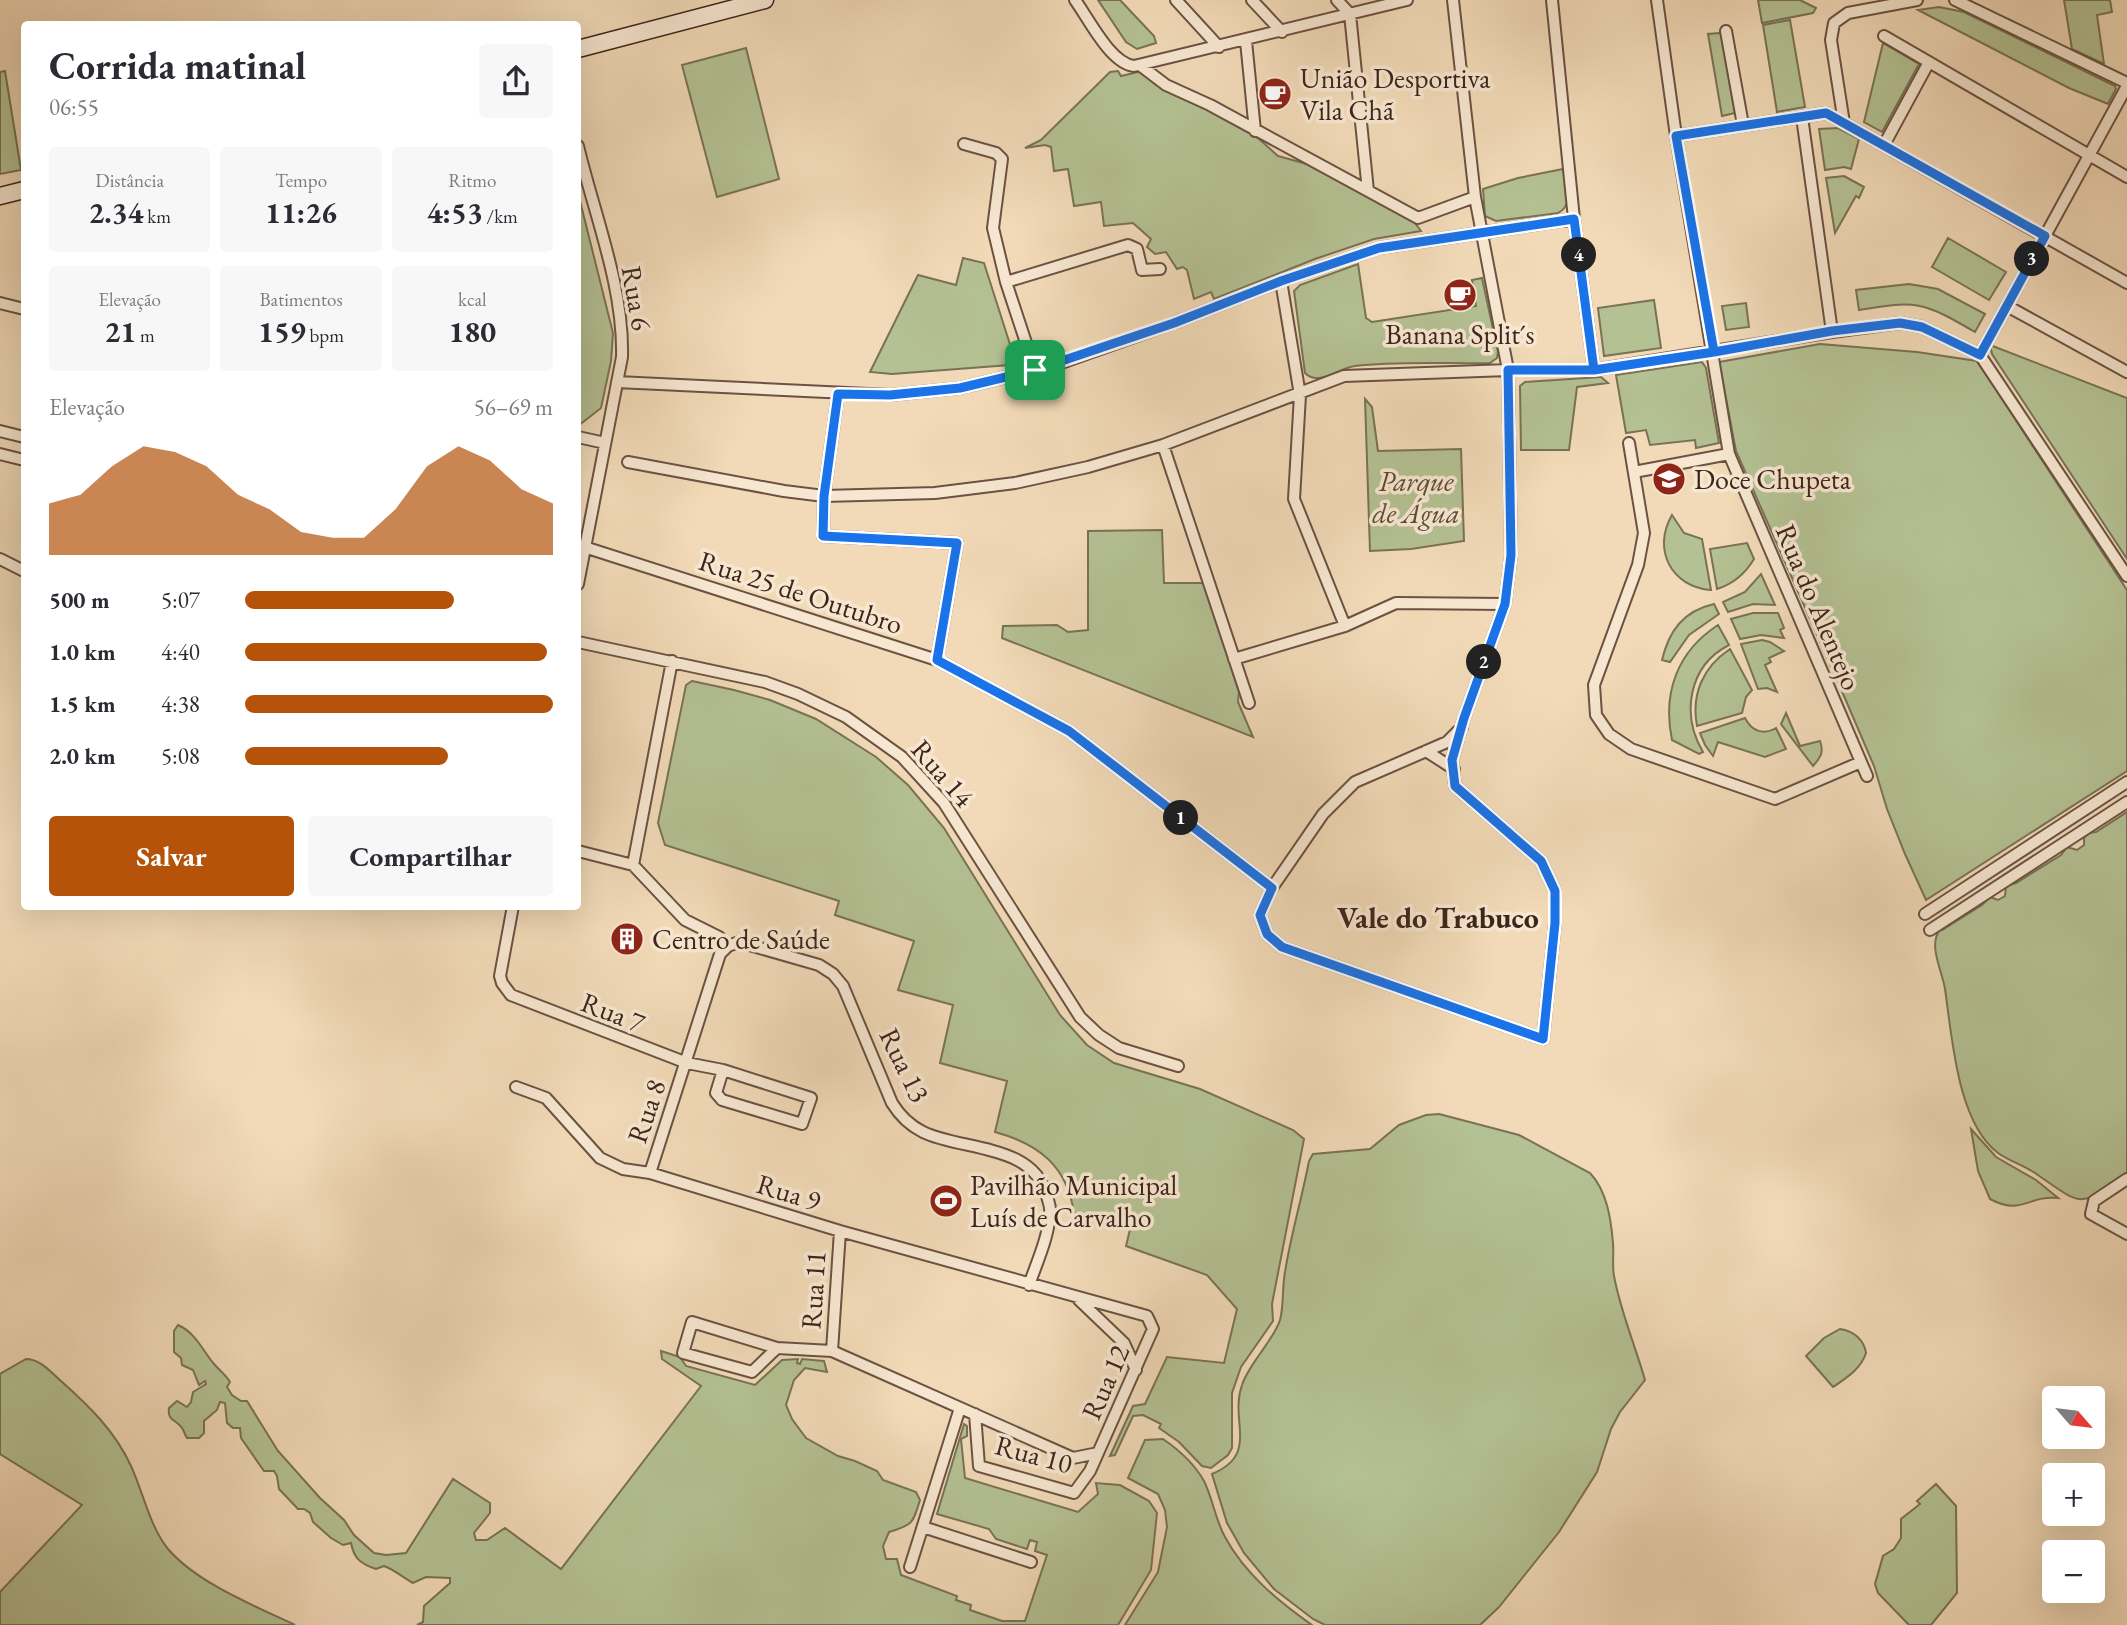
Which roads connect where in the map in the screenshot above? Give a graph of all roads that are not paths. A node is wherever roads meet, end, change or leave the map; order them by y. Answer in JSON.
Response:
{"nodes":[{"id":1,"x":765,"y":0,"type":"edge"},
{"id":2,"x":1075,"y":0,"type":"edge"},
{"id":3,"x":1176,"y":0,"type":"edge"},
{"id":4,"x":1252,"y":0,"type":"edge"},
{"id":5,"x":1337,"y":0,"type":"edge"},
{"id":6,"x":1406,"y":0,"type":"edge"},
{"id":7,"x":1453,"y":0,"type":"edge"},
{"id":8,"x":1552,"y":0,"type":"edge"},
{"id":9,"x":1657,"y":0,"type":"edge"},
{"id":10,"x":1917,"y":0,"type":"edge"},
{"id":11,"x":1955,"y":0,"type":"edge"},
{"id":12,"x":1350,"y":14,"type":"junction"},
{"id":13,"x":1726,"y":31,"type":"dead end"},
{"id":14,"x":1282,"y":32,"type":"junction"},
{"id":15,"x":1884,"y":36,"type":"dead end"},
{"id":16,"x":1246,"y":41,"type":"junction"},
{"id":17,"x":1219,"y":47,"type":"junction"},
{"id":18,"x":581,"y":48,"type":"edge"},
{"id":19,"x":1929,"y":62,"type":"junction"},
{"id":20,"x":1141,"y":66,"type":"junction"},
{"id":21,"x":2127,"y":85,"type":"edge"},
{"id":22,"x":1802,"y":117,"type":"junction"},
{"id":23,"x":1844,"y":122,"type":"junction"},
{"id":24,"x":1742,"y":125,"type":"junction"},
{"id":25,"x":1255,"y":131,"type":"junction"},
{"id":26,"x":1676,"y":136,"type":"junction"},
{"id":27,"x":964,"y":144,"type":"dead end"},
{"id":28,"x":1884,"y":145,"type":"junction"},
{"id":29,"x":2089,"y":155,"type":"junction"},
{"id":30,"x":581,"y":158,"type":"edge"},
{"id":31,"x":2127,"y":177,"type":"edge"},
{"id":32,"x":21,"y":191,"type":"edge"},
{"id":33,"x":1368,"y":191,"type":"junction"},
{"id":34,"x":0,"y":196,"type":"edge"},
{"id":35,"x":1475,"y":197,"type":"junction"},
{"id":36,"x":1574,"y":219,"type":"junction"},
{"id":37,"x":1480,"y":232,"type":"junction"},
{"id":38,"x":2045,"y":236,"type":"junction"},
{"id":39,"x":1160,"y":269,"type":"dead end"},
{"id":40,"x":1281,"y":281,"type":"junction"},
{"id":41,"x":1006,"y":282,"type":"junction"},
{"id":42,"x":2127,"y":284,"type":"edge"},
{"id":43,"x":0,"y":303,"type":"edge"},
{"id":44,"x":2007,"y":306,"type":"junction"},
{"id":45,"x":21,"y":308,"type":"edge"},
{"id":46,"x":1832,"y":331,"type":"junction"},
{"id":47,"x":1714,"y":352,"type":"junction"},
{"id":48,"x":1980,"y":355,"type":"junction"},
{"id":49,"x":1035,"y":370,"type":"junction"},
{"id":50,"x":1508,"y":370,"type":"junction"},
{"id":51,"x":1594,"y":370,"type":"junction"},
{"id":52,"x":2127,"y":372,"type":"edge"},
{"id":53,"x":617,"y":382,"type":"junction"},
{"id":54,"x":838,"y":394,"type":"junction"},
{"id":55,"x":1300,"y":394,"type":"junction"},
{"id":56,"x":0,"y":431,"type":"edge"},
{"id":57,"x":21,"y":436,"type":"edge"},
{"id":58,"x":581,"y":438,"type":"edge"},
{"id":59,"x":605,"y":443,"type":"junction"},
{"id":60,"x":1629,"y":443,"type":"dead end"},
{"id":61,"x":1163,"y":445,"type":"junction"},
{"id":62,"x":0,"y":454,"type":"edge"},
{"id":63,"x":1729,"y":454,"type":"junction"},
{"id":64,"x":21,"y":459,"type":"edge"},
{"id":65,"x":628,"y":462,"type":"dead end"},
{"id":66,"x":1634,"y":472,"type":"junction"},
{"id":67,"x":824,"y":496,"type":"junction"},
{"id":68,"x":581,"y":546,"type":"edge"},
{"id":69,"x":0,"y":559,"type":"edge"},
{"id":70,"x":21,"y":570,"type":"edge"},
{"id":71,"x":2127,"y":576,"type":"edge"},
{"id":72,"x":1505,"y":604,"type":"junction"},
{"id":73,"x":1345,"y":626,"type":"junction"},
{"id":74,"x":581,"y":643,"type":"edge"},
{"id":75,"x":1234,"y":659,"type":"junction"},
{"id":76,"x":937,"y":660,"type":"junction"},
{"id":77,"x":672,"y":661,"type":"junction"},
{"id":78,"x":1249,"y":703,"type":"dead end"},
{"id":79,"x":1462,"y":727,"type":"junction"},
{"id":80,"x":1426,"y":751,"type":"junction"},
{"id":81,"x":1861,"y":762,"type":"junction"},
{"id":82,"x":1454,"y":769,"type":"junction"},
{"id":83,"x":1867,"y":776,"type":"dead end"},
{"id":84,"x":2127,"y":782,"type":"edge"},
{"id":85,"x":2127,"y":802,"type":"edge"},
{"id":86,"x":581,"y":853,"type":"edge"},
{"id":87,"x":634,"y":865,"type":"junction"},
{"id":88,"x":1272,"y":888,"type":"junction"},
{"id":89,"x":512,"y":910,"type":"edge"},
{"id":90,"x":1925,"y":914,"type":"dead end"},
{"id":91,"x":1930,"y":930,"type":"dead end"},
{"id":92,"x":728,"y":946,"type":"junction"},
{"id":93,"x":687,"y":1063,"type":"junction"},
{"id":94,"x":1178,"y":1066,"type":"dead end"},
{"id":95,"x":723,"y":1070,"type":"junction"},
{"id":96,"x":516,"y":1087,"type":"dead end"},
{"id":97,"x":650,"y":1173,"type":"junction"},
{"id":98,"x":2127,"y":1179,"type":"edge"},
{"id":99,"x":840,"y":1231,"type":"junction"},
{"id":100,"x":2127,"y":1234,"type":"edge"},
{"id":101,"x":1029,"y":1285,"type":"junction"},
{"id":102,"x":1076,"y":1298,"type":"junction"},
{"id":103,"x":1153,"y":1329,"type":"joint"},
{"id":104,"x":777,"y":1348,"type":"junction"},
{"id":105,"x":832,"y":1351,"type":"junction"},
{"id":106,"x":1136,"y":1370,"type":"junction"},
{"id":107,"x":960,"y":1408,"type":"junction"},
{"id":108,"x":975,"y":1414,"type":"junction"},
{"id":109,"x":1098,"y":1453,"type":"junction"},
{"id":110,"x":923,"y":1527,"type":"junction"},
{"id":111,"x":1031,"y":1562,"type":"dead end"},
{"id":112,"x":910,"y":1567,"type":"dead end"}],
"edges":[{"from":1,"to":18,"type":"main road"},
{"from":2,"to":20,"type":"street"},
{"from":3,"to":17,"type":"street"},
{"from":4,"to":14,"type":"street"},
{"from":5,"to":12,"type":"street"},
{"from":6,"to":12,"type":"street"},
{"from":7,"to":35,"type":"street"},
{"from":8,"to":36,"type":"street"},
{"from":9,"to":26,"type":"street","name":"Rua do Alentejo"},
{"from":10,"to":23,"type":"street"},
{"from":11,"to":21,"type":"street"},
{"from":12,"to":14,"type":"street"},
{"from":12,"to":33,"type":"street"},
{"from":13,"to":24,"type":"street"},
{"from":14,"to":16,"type":"street"},
{"from":15,"to":19,"type":"street"},
{"from":16,"to":17,"type":"street"},
{"from":16,"to":25,"type":"street"},
{"from":17,"to":20,"type":"street"},
{"from":19,"to":28,"type":"street"},
{"from":19,"to":29,"type":"street"},
{"from":20,"to":25,"type":"street"},
{"from":21,"to":29,"type":"street"},
{"from":22,"to":23,"type":"street"},
{"from":22,"to":24,"type":"street"},
{"from":22,"to":46,"type":"street"},
{"from":23,"to":28,"type":"street"},
{"from":24,"to":26,"type":"street"},
{"from":25,"to":33,"type":"street"},
{"from":26,"to":47,"type":"street","name":"Rua do Alentejo"},
{"from":27,"to":41,"type":"street"},
{"from":28,"to":38,"type":"street"},
{"from":29,"to":31,"type":"street"},
{"from":29,"to":38,"type":"street"},
{"from":30,"to":53,"type":"street","name":"Rua 6"},
{"from":32,"to":34,"type":"main road"},
{"from":33,"to":35,"type":"street"},
{"from":35,"to":37,"type":"street"},
{"from":36,"to":37,"type":"street"},
{"from":36,"to":51,"type":"street"},
{"from":37,"to":40,"type":"street"},
{"from":37,"to":50,"type":"street"},
{"from":38,"to":42,"type":"street"},
{"from":38,"to":44,"type":"street"},
{"from":39,"to":41,"type":"street"},
{"from":40,"to":49,"type":"street"},
{"from":40,"to":55,"type":"street"},
{"from":41,"to":49,"type":"street"},
{"from":43,"to":45,"type":"street"},
{"from":44,"to":48,"type":"street"},
{"from":44,"to":52,"type":"street"},
{"from":46,"to":47,"type":"street"},
{"from":46,"to":48,"type":"street"},
{"from":47,"to":51,"type":"street"},
{"from":47,"to":63,"type":"street","name":"Rua do Alentejo"},
{"from":48,"to":71,"type":"street"},
{"from":49,"to":54,"type":"street"},
{"from":50,"to":51,"type":"street"},
{"from":50,"to":55,"type":"street"},
{"from":50,"to":72,"type":"street"},
{"from":53,"to":54,"type":"street"},
{"from":53,"to":59,"type":"street","name":"Rua 6"},
{"from":54,"to":67,"type":"street"},
{"from":55,"to":61,"type":"street"},
{"from":55,"to":73,"type":"street"},
{"from":56,"to":57,"type":"street"},
{"from":58,"to":59,"type":"street"},
{"from":59,"to":68,"type":"street","name":"Rua 6"},
{"from":60,"to":66,"type":"street"},
{"from":61,"to":67,"type":"street"},
{"from":61,"to":75,"type":"street"},
{"from":62,"to":64,"type":"street"},
{"from":63,"to":66,"type":"street"},
{"from":63,"to":81,"type":"street","name":"Rua do Alentejo"},
{"from":65,"to":67,"type":"street"},
{"from":66,"to":81,"type":"street"},
{"from":67,"to":76,"type":"street"},
{"from":68,"to":76,"type":"street","name":"Rua 25 de Outubro"},
{"from":69,"to":70,"type":"street"},
{"from":72,"to":73,"type":"street"},
{"from":72,"to":79,"type":"street"},
{"from":73,"to":75,"type":"street"},
{"from":74,"to":77,"type":"street","name":"Rua 14"},
{"from":75,"to":78,"type":"street"},
{"from":76,"to":88,"type":"street","name":"Rua 25 de Outubro"},
{"from":77,"to":87,"type":"street"},
{"from":77,"to":94,"type":"street","name":"Rua 14"},
{"from":79,"to":80,"type":"street"},
{"from":79,"to":82,"type":"street"},
{"from":80,"to":82,"type":"street"},
{"from":80,"to":88,"type":"street"},
{"from":81,"to":83,"type":"street","name":"Rua do Alentejo"},
{"from":82,"to":88,"type":"street"},
{"from":84,"to":90,"type":"street"},
{"from":85,"to":91,"type":"street"},
{"from":86,"to":87,"type":"street"},
{"from":87,"to":92,"type":"street"},
{"from":89,"to":93,"type":"street","name":"Rua 7"},
{"from":92,"to":93,"type":"street","name":"Rua 8"},
{"from":92,"to":101,"type":"street","name":"Rua 13"},
{"from":93,"to":95,"type":"street","name":"Rua 7"},
{"from":93,"to":97,"type":"street","name":"Rua 8"},
{"from":95,"to":95,"type":"street","name":"Rua 7"},
{"from":96,"to":97,"type":"street","name":"Rua 9"},
{"from":97,"to":99,"type":"street","name":"Rua 9"},
{"from":98,"to":100,"type":"street"},
{"from":99,"to":101,"type":"street","name":"Rua 9"},
{"from":99,"to":105,"type":"street","name":"Rua 11"},
{"from":101,"to":102,"type":"street","name":"Rua 9"},
{"from":102,"to":103,"type":"street","name":"Rua 9"},
{"from":102,"to":106,"type":"street","name":"Rua 9"},
{"from":103,"to":106,"type":"street","name":"Rua 12"},
{"from":104,"to":104,"type":"street","name":"Rua 10"},
{"from":104,"to":105,"type":"street","name":"Rua 10"},
{"from":105,"to":107,"type":"street","name":"Rua 10"},
{"from":106,"to":109,"type":"street","name":"Rua 12"},
{"from":107,"to":108,"type":"street","name":"Rua 10"},
{"from":107,"to":110,"type":"street"},
{"from":108,"to":109,"type":"street","name":"Rua 10"},
{"from":108,"to":109,"type":"street","name":"Rua 10"},
{"from":110,"to":111,"type":"street"},
{"from":110,"to":112,"type":"street"}]}
